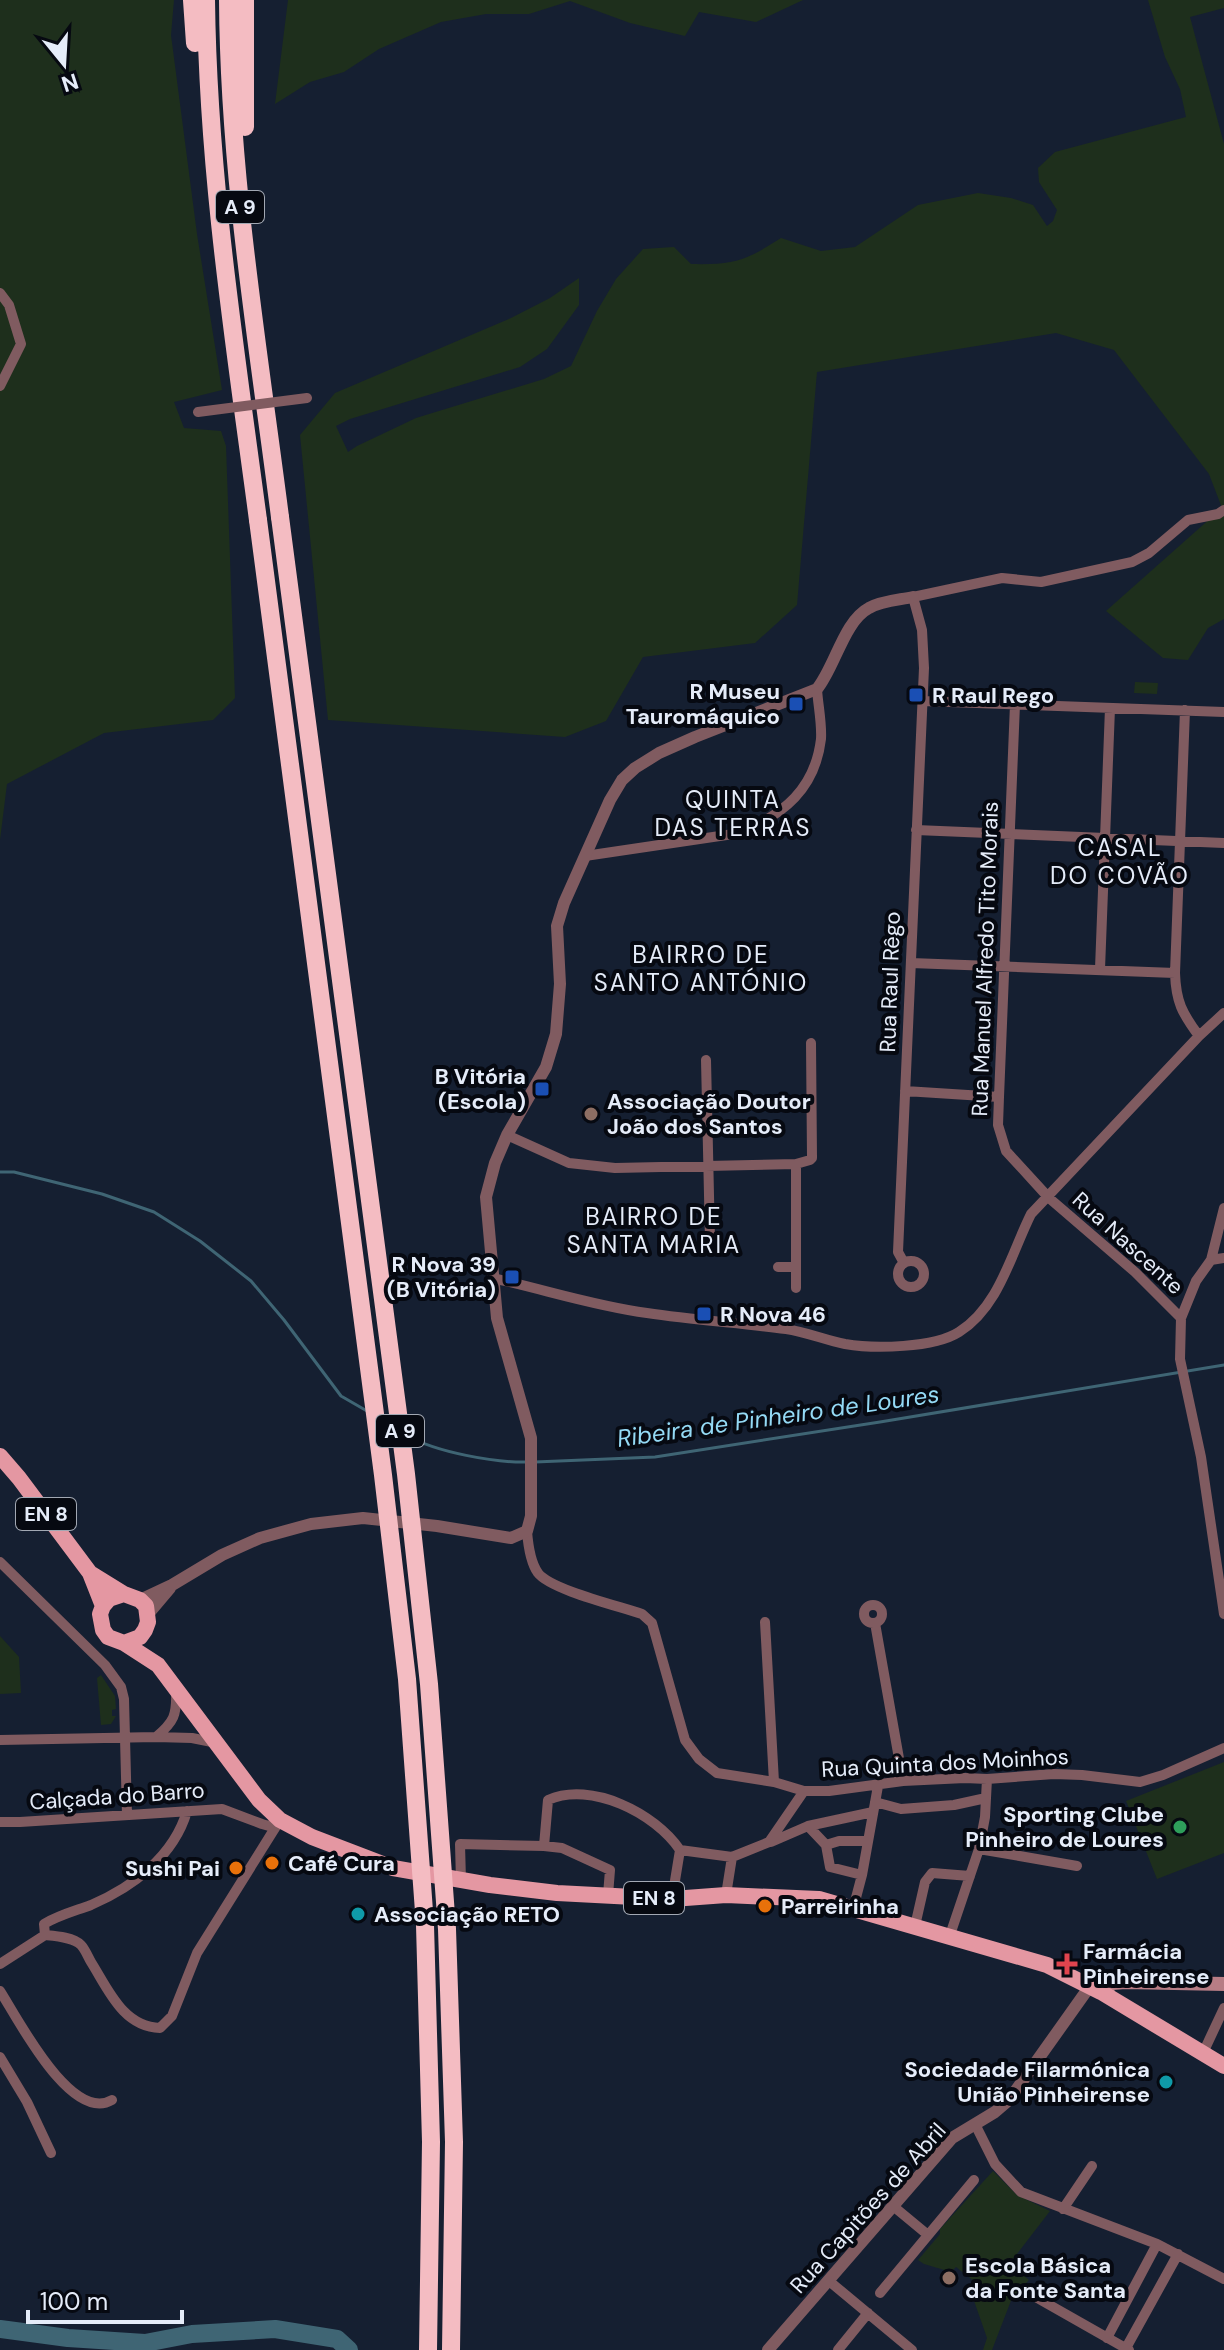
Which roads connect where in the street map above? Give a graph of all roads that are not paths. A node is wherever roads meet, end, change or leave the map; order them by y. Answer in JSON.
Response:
{"nodes":[{"id":1,"x":192,"y":0,"type":"edge"},
{"id":2,"x":206,"y":0,"type":"edge"},
{"id":3,"x":228,"y":0,"type":"edge"},
{"id":4,"x":245,"y":0,"type":"edge"},
{"id":5,"x":225,"y":275,"type":"junction"},
{"id":6,"x":0,"y":293,"type":"edge"},
{"id":7,"x":0,"y":386,"type":"edge"},
{"id":8,"x":307,"y":398,"type":"dead end"},
{"id":9,"x":198,"y":412,"type":"dead end"},
{"id":10,"x":266,"y":413,"type":"junction"},
{"id":11,"x":1224,"y":510,"type":"edge"},
{"id":12,"x":913,"y":597,"type":"junction"},
{"id":13,"x":817,"y":689,"type":"junction"},
{"id":14,"x":922,"y":701,"type":"junction"},
{"id":15,"x":1015,"y":704,"type":"junction"},
{"id":16,"x":1110,"y":708,"type":"junction"},
{"id":17,"x":1185,"y":710,"type":"junction"},
{"id":18,"x":1224,"y":712,"type":"edge"},
{"id":19,"x":916,"y":830,"type":"junction"},
{"id":20,"x":1011,"y":833,"type":"junction"},
{"id":21,"x":1105,"y":838,"type":"junction"},
{"id":22,"x":1181,"y":841,"type":"junction"},
{"id":23,"x":1224,"y":843,"type":"edge"},
{"id":24,"x":585,"y":856,"type":"junction"},
{"id":25,"x":911,"y":963,"type":"junction"},
{"id":26,"x":1004,"y":966,"type":"junction"},
{"id":27,"x":1100,"y":969,"type":"junction"},
{"id":28,"x":1175,"y":973,"type":"junction"},
{"id":29,"x":1224,"y":1013,"type":"edge"},
{"id":30,"x":1199,"y":1036,"type":"junction"},
{"id":31,"x":811,"y":1043,"type":"dead end"},
{"id":32,"x":706,"y":1060,"type":"dead end"},
{"id":33,"x":905,"y":1091,"type":"junction"},
{"id":34,"x":999,"y":1097,"type":"junction"},
{"id":35,"x":507,"y":1135,"type":"junction"},
{"id":36,"x":796,"y":1164,"type":"junction"},
{"id":37,"x":709,"y":1165,"type":"junction"},
{"id":38,"x":1049,"y":1198,"type":"junction"},
{"id":39,"x":1224,"y":1208,"type":"edge"},
{"id":40,"x":710,"y":1240,"type":"dead end"},
{"id":41,"x":1224,"y":1258,"type":"edge"},
{"id":42,"x":1211,"y":1260,"type":"junction"},
{"id":43,"x":904,"y":1263,"type":"dead end"},
{"id":44,"x":778,"y":1267,"type":"dead end"},
{"id":45,"x":796,"y":1267,"type":"junction"},
{"id":46,"x":492,"y":1278,"type":"junction"},
{"id":47,"x":796,"y":1288,"type":"dead end"},
{"id":48,"x":1181,"y":1318,"type":"junction"},
{"id":49,"x":0,"y":1456,"type":"edge"},
{"id":50,"x":527,"y":1531,"type":"junction"},
{"id":51,"x":0,"y":1562,"type":"edge"},
{"id":52,"x":90,"y":1573,"type":"junction"},
{"id":53,"x":103,"y":1606,"type":"junction"},
{"id":54,"x":140,"y":1609,"type":"junction"},
{"id":55,"x":1224,"y":1614,"type":"edge"},
{"id":56,"x":765,"y":1622,"type":"dead end"},
{"id":57,"x":875,"y":1623,"type":"dead end"},
{"id":58,"x":124,"y":1643,"type":"junction"},
{"id":59,"x":158,"y":1665,"type":"junction"},
{"id":60,"x":176,"y":1687,"type":"junction"},
{"id":61,"x":195,"y":1713,"type":"junction"},
{"id":62,"x":125,"y":1737,"type":"junction"},
{"id":63,"x":156,"y":1737,"type":"junction"},
{"id":64,"x":173,"y":1738,"type":"junction"},
{"id":65,"x":0,"y":1740,"type":"edge"},
{"id":66,"x":217,"y":1743,"type":"junction"},
{"id":67,"x":1224,"y":1748,"type":"edge"},
{"id":68,"x":987,"y":1779,"type":"junction"},
{"id":69,"x":903,"y":1781,"type":"junction"},
{"id":70,"x":774,"y":1782,"type":"junction"},
{"id":71,"x":878,"y":1786,"type":"junction"},
{"id":72,"x":804,"y":1791,"type":"junction"},
{"id":73,"x":986,"y":1798,"type":"junction"},
{"id":74,"x":874,"y":1807,"type":"junction"},
{"id":75,"x":187,"y":1811,"type":"junction"},
{"id":76,"x":127,"y":1815,"type":"junction"},
{"id":77,"x":280,"y":1820,"type":"junction"},
{"id":78,"x":0,"y":1822,"type":"edge"},
{"id":79,"x":811,"y":1826,"type":"junction"},
{"id":80,"x":868,"y":1841,"type":"junction"},
{"id":81,"x":769,"y":1842,"type":"junction"},
{"id":82,"x":826,"y":1845,"type":"junction"},
{"id":83,"x":544,"y":1846,"type":"junction"},
{"id":84,"x":979,"y":1849,"type":"junction"},
{"id":85,"x":680,"y":1850,"type":"junction"},
{"id":86,"x":732,"y":1857,"type":"junction"},
{"id":87,"x":1077,"y":1866,"type":"dead end"},
{"id":88,"x":862,"y":1875,"type":"junction"},
{"id":89,"x":970,"y":1876,"type":"junction"},
{"id":90,"x":461,"y":1881,"type":"junction"},
{"id":91,"x":608,"y":1895,"type":"junction"},
{"id":92,"x":726,"y":1895,"type":"junction"},
{"id":93,"x":672,"y":1899,"type":"junction"},
{"id":94,"x":853,"y":1909,"type":"junction"},
{"id":95,"x":915,"y":1926,"type":"junction"},
{"id":96,"x":45,"y":1935,"type":"junction"},
{"id":97,"x":950,"y":1935,"type":"junction"},
{"id":98,"x":0,"y":1964,"type":"edge"},
{"id":99,"x":1224,"y":1984,"type":"edge"},
{"id":100,"x":1095,"y":1989,"type":"junction"},
{"id":101,"x":0,"y":1991,"type":"edge"},
{"id":102,"x":1224,"y":2008,"type":"edge"},
{"id":103,"x":1203,"y":2053,"type":"junction"},
{"id":104,"x":0,"y":2057,"type":"edge"},
{"id":105,"x":1224,"y":2066,"type":"edge"},
{"id":106,"x":112,"y":2100,"type":"dead end"},
{"id":107,"x":975,"y":2124,"type":"junction"},
{"id":108,"x":51,"y":2153,"type":"dead end"},
{"id":109,"x":1092,"y":2166,"type":"dead end"},
{"id":110,"x":974,"y":2180,"type":"dead end"},
{"id":111,"x":893,"y":2206,"type":"junction"},
{"id":112,"x":1063,"y":2209,"type":"junction"},
{"id":113,"x":928,"y":2235,"type":"junction"},
{"id":114,"x":1157,"y":2244,"type":"junction"},
{"id":115,"x":1178,"y":2254,"type":"junction"},
{"id":116,"x":1224,"y":2279,"type":"edge"},
{"id":117,"x":829,"y":2281,"type":"junction"},
{"id":118,"x":880,"y":2293,"type":"dead end"},
{"id":119,"x":1032,"y":2295,"type":"dead end"},
{"id":120,"x":868,"y":2313,"type":"junction"},
{"id":121,"x":1107,"y":2338,"type":"junction"},
{"id":122,"x":906,"y":2348,"type":"edge"},
{"id":123,"x":1128,"y":2349,"type":"edge"},
{"id":124,"x":428,"y":2350,"type":"edge"},
{"id":125,"x":451,"y":2350,"type":"edge"},
{"id":126,"x":768,"y":2350,"type":"edge"},
{"id":127,"x":838,"y":2350,"type":"edge"}],
"edges":[{"from":1,"to":5,"type":"highway"},
{"from":2,"to":5,"type":"highway","number":"A 9"},
{"from":3,"to":10,"type":"highway","number":"A 9"},
{"from":4,"to":10,"type":"highway"},
{"from":5,"to":124,"type":"highway","number":"A 9","bridge":true},
{"from":6,"to":7,"type":"street"},
{"from":8,"to":9,"type":"street","bridge":true},
{"from":10,"to":125,"type":"highway","number":"A 9","bridge":true},
{"from":11,"to":12,"type":"street"},
{"from":12,"to":13,"type":"street"},
{"from":12,"to":14,"type":"street","name":"Rua Raul Rêgo"},
{"from":13,"to":24,"type":"street"},
{"from":13,"to":24,"type":"street"},
{"from":14,"to":15,"type":"street"},
{"from":14,"to":19,"type":"street","name":"Rua Raul Rêgo"},
{"from":15,"to":16,"type":"street"},
{"from":15,"to":20,"type":"street","name":"Rua Manuel Alfredo Tito Morais"},
{"from":16,"to":17,"type":"street"},
{"from":16,"to":21,"type":"street"},
{"from":17,"to":18,"type":"street"},
{"from":17,"to":22,"type":"street"},
{"from":19,"to":20,"type":"street"},
{"from":19,"to":25,"type":"street","name":"Rua Raul Rêgo"},
{"from":20,"to":21,"type":"street"},
{"from":20,"to":26,"type":"street","name":"Rua Manuel Alfredo Tito Morais"},
{"from":21,"to":22,"type":"street"},
{"from":21,"to":27,"type":"street"},
{"from":22,"to":23,"type":"street"},
{"from":22,"to":28,"type":"street"},
{"from":24,"to":35,"type":"street"},
{"from":25,"to":26,"type":"street"},
{"from":25,"to":33,"type":"street","name":"Rua Raul Rêgo"},
{"from":26,"to":27,"type":"street"},
{"from":26,"to":34,"type":"street","name":"Rua Manuel Alfredo Tito Morais"},
{"from":27,"to":28,"type":"street"},
{"from":28,"to":30,"type":"street"},
{"from":29,"to":30,"type":"street"},
{"from":30,"to":38,"type":"street"},
{"from":31,"to":36,"type":"street"},
{"from":32,"to":37,"type":"street"},
{"from":33,"to":34,"type":"street"},
{"from":33,"to":43,"type":"street","name":"Rua Raul Rêgo"},
{"from":34,"to":38,"type":"street","name":"Rua Manuel Alfredo Tito Morais"},
{"from":35,"to":37,"type":"street"},
{"from":35,"to":46,"type":"street"},
{"from":36,"to":37,"type":"street"},
{"from":36,"to":45,"type":"street"},
{"from":37,"to":40,"type":"street"},
{"from":38,"to":46,"type":"street"},
{"from":38,"to":48,"type":"street","name":"Rua Nascente"},
{"from":39,"to":42,"type":"street"},
{"from":41,"to":42,"type":"street"},
{"from":42,"to":48,"type":"street"},
{"from":44,"to":45,"type":"street"},
{"from":45,"to":47,"type":"street"},
{"from":46,"to":50,"type":"street"},
{"from":48,"to":55,"type":"street"},
{"from":49,"to":52,"type":"main road","number":"EN 8"},
{"from":50,"to":54,"type":"street"},
{"from":50,"to":70,"type":"street","name":"Rua Quinta dos Moinhos"},
{"from":51,"to":62,"type":"street"},
{"from":52,"to":53,"type":"main road","number":"EN 8"},
{"from":52,"to":54,"type":"main road","number":"EN 8"},
{"from":53,"to":54,"type":"main road"},
{"from":53,"to":58,"type":"main road","number":"EN 8"},
{"from":54,"to":58,"type":"main road"},
{"from":54,"to":59,"type":"main road","number":"EN 8"},
{"from":56,"to":70,"type":"street"},
{"from":57,"to":69,"type":"street"},
{"from":58,"to":59,"type":"main road","number":"EN 8"},
{"from":59,"to":60,"type":"main road","number":"EN 8"},
{"from":60,"to":61,"type":"main road","number":"EN 8"},
{"from":60,"to":63,"type":"street"},
{"from":61,"to":64,"type":"street"},
{"from":61,"to":66,"type":"main road","number":"EN 8"},
{"from":62,"to":63,"type":"street"},
{"from":62,"to":65,"type":"street"},
{"from":62,"to":76,"type":"street"},
{"from":63,"to":64,"type":"street"},
{"from":64,"to":66,"type":"street"},
{"from":66,"to":77,"type":"main road","number":"EN 8"},
{"from":67,"to":68,"type":"street","name":"Rua Quinta dos Moinhos"},
{"from":68,"to":69,"type":"street","name":"Rua Quinta dos Moinhos"},
{"from":68,"to":73,"type":"street"},
{"from":69,"to":71,"type":"street","name":"Rua Quinta dos Moinhos"},
{"from":70,"to":72,"type":"street","name":"Rua Quinta dos Moinhos"},
{"from":71,"to":72,"type":"street","name":"Rua Quinta dos Moinhos"},
{"from":71,"to":74,"type":"street"},
{"from":72,"to":81,"type":"street"},
{"from":73,"to":74,"type":"street"},
{"from":73,"to":84,"type":"street"},
{"from":74,"to":79,"type":"street"},
{"from":74,"to":80,"type":"street"},
{"from":75,"to":76,"type":"street","name":"Calçada do Barro"},
{"from":75,"to":77,"type":"street","name":"Calçada do Barro"},
{"from":75,"to":96,"type":"street"},
{"from":76,"to":78,"type":"street","name":"Calçada do Barro"},
{"from":77,"to":90,"type":"main road","number":"EN 8"},
{"from":77,"to":96,"type":"street"},
{"from":79,"to":81,"type":"street"},
{"from":79,"to":82,"type":"street"},
{"from":80,"to":82,"type":"street"},
{"from":80,"to":88,"type":"street"},
{"from":81,"to":86,"type":"street"},
{"from":82,"to":88,"type":"street"},
{"from":83,"to":85,"type":"street"},
{"from":83,"to":90,"type":"street"},
{"from":83,"to":91,"type":"street"},
{"from":84,"to":87,"type":"street"},
{"from":84,"to":89,"type":"street"},
{"from":85,"to":86,"type":"street"},
{"from":85,"to":93,"type":"street"},
{"from":86,"to":92,"type":"street"},
{"from":88,"to":94,"type":"street"},
{"from":89,"to":95,"type":"street"},
{"from":89,"to":97,"type":"street"},
{"from":90,"to":91,"type":"main road","number":"EN 8"},
{"from":91,"to":93,"type":"main road","number":"EN 8"},
{"from":92,"to":93,"type":"main road","number":"EN 8"},
{"from":92,"to":94,"type":"main road","number":"EN 8"},
{"from":94,"to":95,"type":"main road","number":"EN 8"},
{"from":95,"to":97,"type":"main road","number":"EN 8"},
{"from":96,"to":98,"type":"street"},
{"from":97,"to":100,"type":"main road","number":"EN 8"},
{"from":99,"to":100,"type":"main road"},
{"from":100,"to":103,"type":"main road","number":"EN 8"},
{"from":100,"to":107,"type":"street","name":"Rua Capitões de Abril"},
{"from":101,"to":106,"type":"street"},
{"from":102,"to":103,"type":"street"},
{"from":103,"to":105,"type":"main road","number":"EN 8"},
{"from":104,"to":108,"type":"street"},
{"from":107,"to":111,"type":"street","name":"Rua Capitões de Abril"},
{"from":107,"to":112,"type":"street"},
{"from":109,"to":112,"type":"street"},
{"from":110,"to":113,"type":"street"},
{"from":111,"to":113,"type":"street"},
{"from":111,"to":117,"type":"street","name":"Rua Capitões de Abril"},
{"from":112,"to":114,"type":"street"},
{"from":113,"to":118,"type":"street"},
{"from":114,"to":115,"type":"street"},
{"from":114,"to":121,"type":"street"},
{"from":115,"to":116,"type":"street"},
{"from":115,"to":123,"type":"street"},
{"from":117,"to":120,"type":"street"},
{"from":117,"to":126,"type":"street","name":"Rua Capitões de Abril"},
{"from":119,"to":121,"type":"street"},
{"from":120,"to":122,"type":"street"},
{"from":120,"to":127,"type":"street"},
{"from":121,"to":123,"type":"street"}]}
